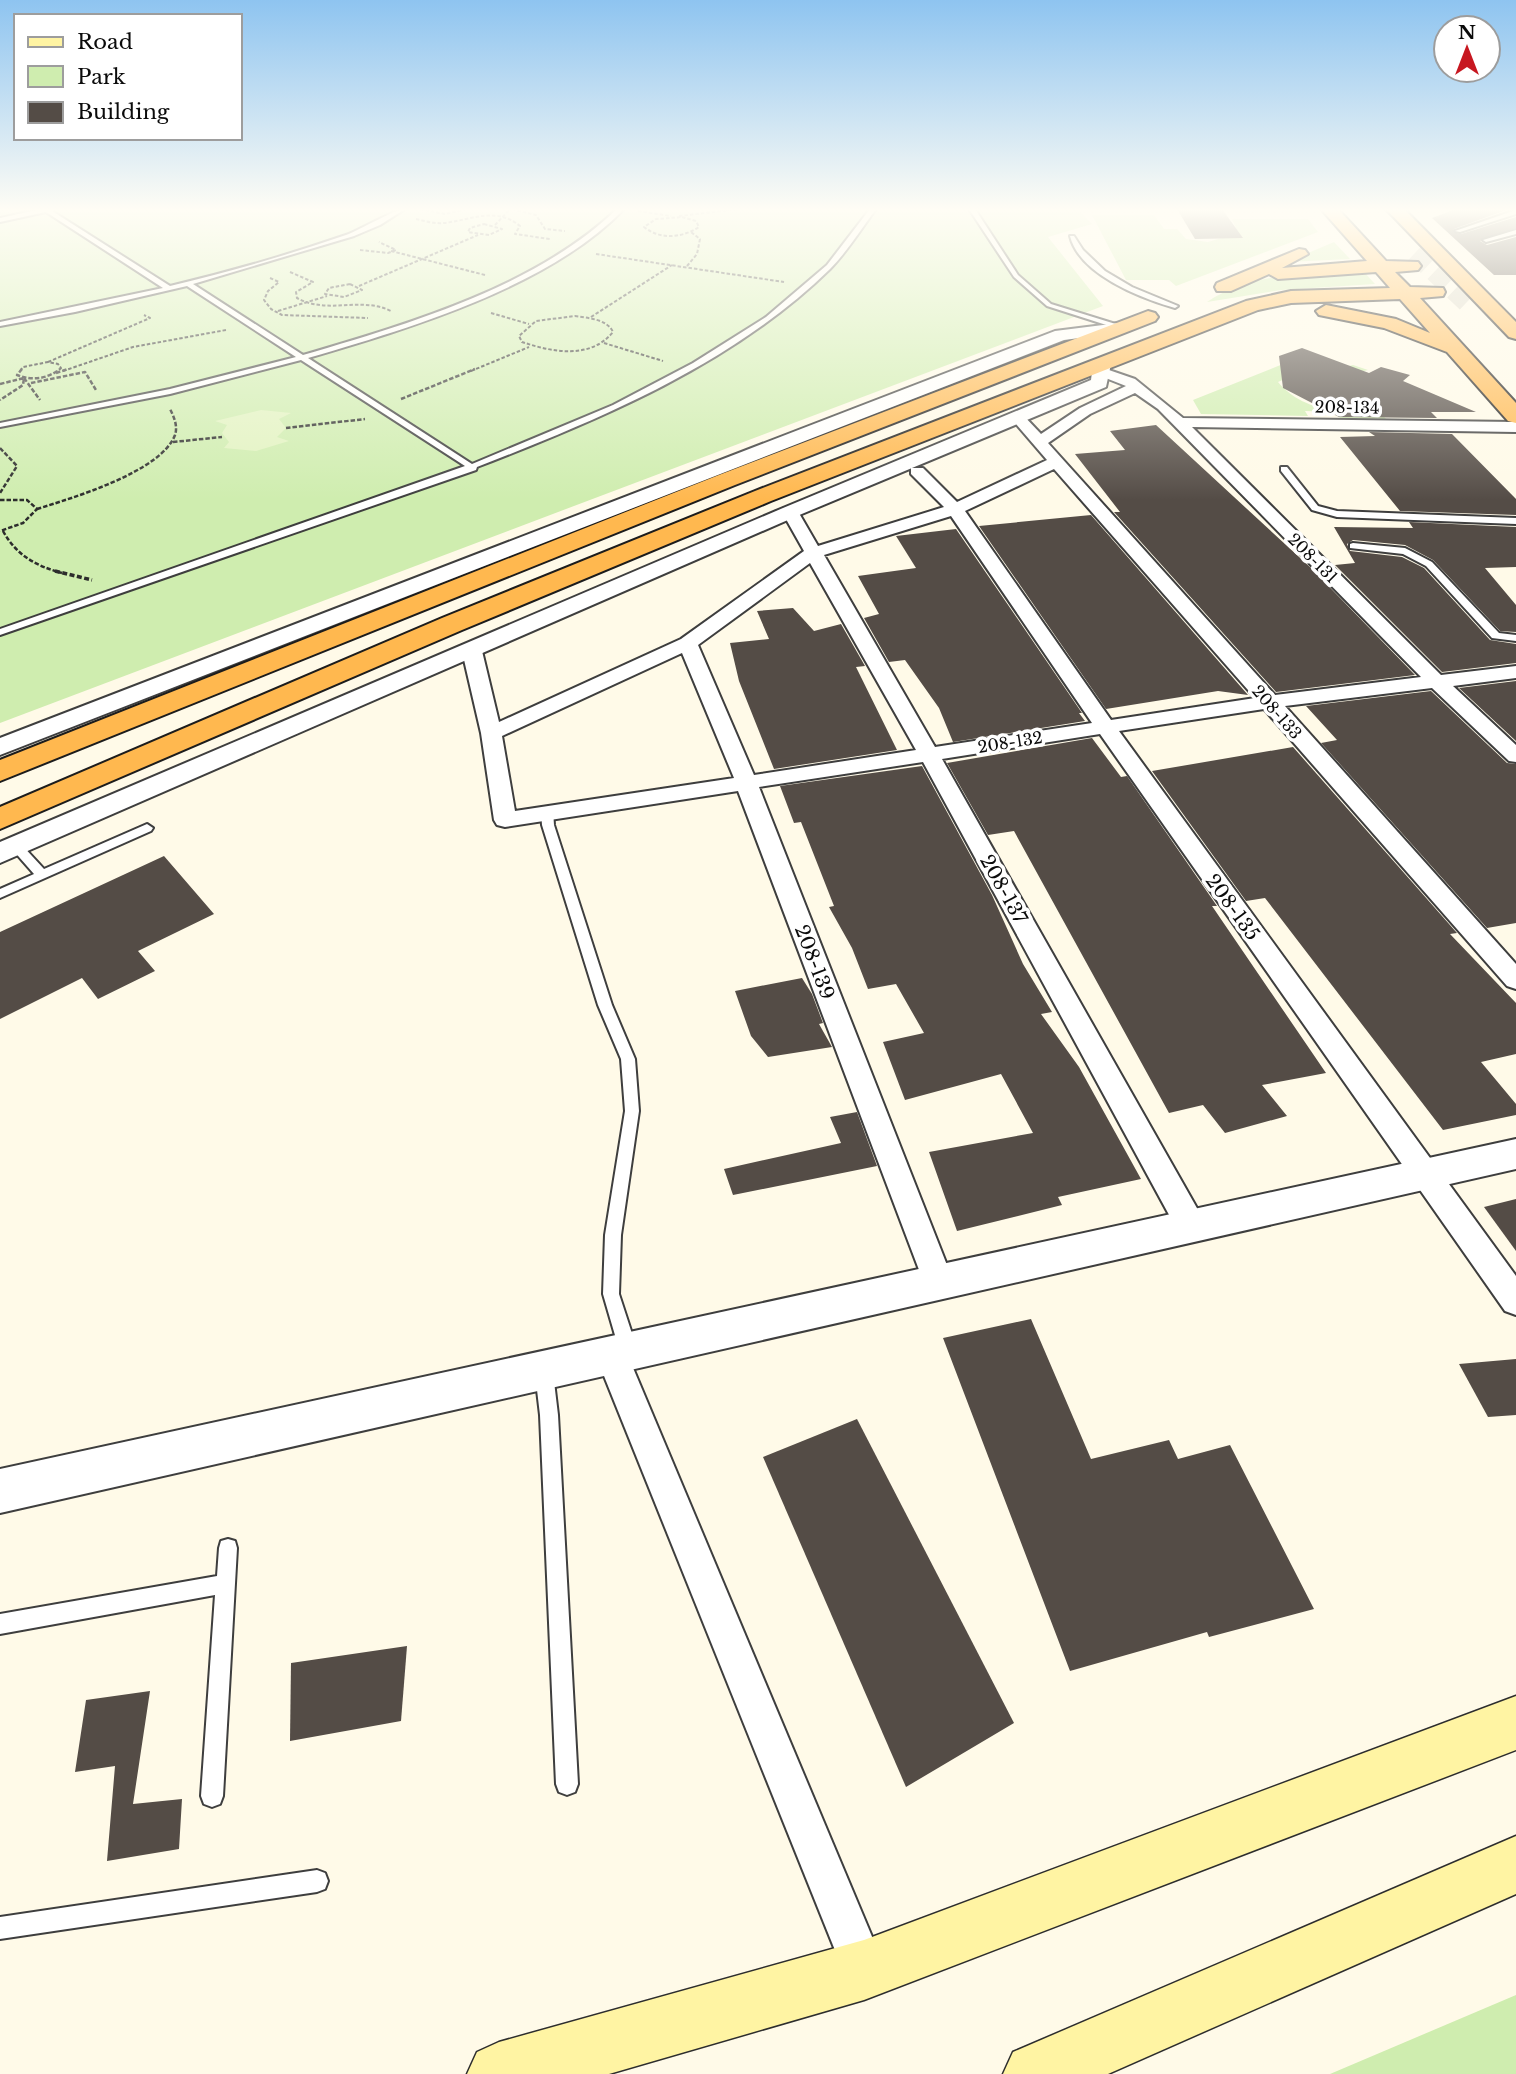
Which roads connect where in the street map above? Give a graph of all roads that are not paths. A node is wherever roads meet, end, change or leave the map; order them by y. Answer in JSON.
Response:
{"nodes":[{"id":1,"x":88,"y":306,"type":"edge"},
{"id":2,"x":222,"y":306,"type":"edge"},
{"id":3,"x":456,"y":306,"type":"edge"},
{"id":4,"x":783,"y":306,"type":"edge"},
{"id":5,"x":1051,"y":306,"type":"edge"},
{"id":6,"x":1175,"y":306,"type":"edge"},
{"id":7,"x":1257,"y":306,"type":"edge"},
{"id":8,"x":1425,"y":306,"type":"tunnel mouth"},
{"id":9,"x":1445,"y":306,"type":"tunnel mouth"},
{"id":10,"x":1469,"y":306,"type":"tunnel mouth"},
{"id":11,"x":1488,"y":306,"type":"tunnel mouth"},
{"id":12,"x":1499,"y":306,"type":"tunnel mouth"},
{"id":13,"x":1206,"y":322,"type":"junction"},
{"id":14,"x":1516,"y":322,"type":"edge"},
{"id":15,"x":0,"y":324,"type":"edge"},
{"id":16,"x":1119,"y":328,"type":"junction"},
{"id":17,"x":1516,"y":333,"type":"edge"},
{"id":18,"x":1478,"y":344,"type":"dead end"},
{"id":19,"x":1451,"y":348,"type":"junction"},
{"id":20,"x":1516,"y":355,"type":"edge"},
{"id":21,"x":299,"y":357,"type":"junction"},
{"id":22,"x":1102,"y":368,"type":"junction"},
{"id":23,"x":1136,"y":387,"type":"junction"},
{"id":24,"x":1516,"y":416,"type":"edge"},
{"id":25,"x":1017,"y":417,"type":"junction"},
{"id":26,"x":1178,"y":422,"type":"junction"},
{"id":27,"x":0,"y":425,"type":"edge"},
{"id":28,"x":1516,"y":427,"type":"edge"},
{"id":29,"x":1041,"y":440,"type":"junction"},
{"id":30,"x":1058,"y":461,"type":"junction"},
{"id":31,"x":473,"y":468,"type":"junction"},
{"id":32,"x":1284,"y":470,"type":"dead end"},
{"id":33,"x":917,"y":471,"type":"dead end"},
{"id":34,"x":955,"y":509,"type":"junction"},
{"id":35,"x":790,"y":512,"type":"junction"},
{"id":36,"x":1516,"y":521,"type":"edge"},
{"id":37,"x":1353,"y":546,"type":"dead end"},
{"id":38,"x":814,"y":553,"type":"junction"},
{"id":39,"x":421,"y":601,"type":"junction"},
{"id":40,"x":452,"y":624,"type":"junction"},
{"id":41,"x":0,"y":632,"type":"edge"},
{"id":42,"x":332,"y":637,"type":"junction"},
{"id":43,"x":1516,"y":638,"type":"edge"},
{"id":44,"x":688,"y":643,"type":"junction"},
{"id":45,"x":472,"y":650,"type":"junction"},
{"id":46,"x":362,"y":662,"type":"junction"},
{"id":47,"x":1516,"y":672,"type":"edge"},
{"id":48,"x":1435,"y":680,"type":"junction"},
{"id":49,"x":1268,"y":702,"type":"junction"},
{"id":50,"x":1105,"y":727,"type":"junction"},
{"id":51,"x":491,"y":733,"type":"junction"},
{"id":52,"x":0,"y":747,"type":"edge"},
{"id":53,"x":929,"y":754,"type":"junction"},
{"id":54,"x":1516,"y":756,"type":"edge"},
{"id":55,"x":0,"y":771,"type":"edge"},
{"id":56,"x":746,"y":782,"type":"junction"},
{"id":57,"x":547,"y":811,"type":"junction"},
{"id":58,"x":0,"y":819,"type":"edge"},
{"id":59,"x":147,"y":828,"type":"dead end"},
{"id":60,"x":8,"y":850,"type":"edge"},
{"id":61,"x":42,"y":875,"type":"junction"},
{"id":62,"x":0,"y":894,"type":"edge"},
{"id":63,"x":1516,"y":980,"type":"edge"},
{"id":64,"x":1516,"y":1154,"type":"edge"},
{"id":65,"x":1425,"y":1174,"type":"junction"},
{"id":66,"x":1191,"y":1226,"type":"junction"},
{"id":67,"x":939,"y":1283,"type":"junction"},
{"id":68,"x":1516,"y":1301,"type":"edge"},
{"id":69,"x":621,"y":1354,"type":"junction"},
{"id":70,"x":543,"y":1370,"type":"junction"},
{"id":71,"x":0,"y":1491,"type":"edge"},
{"id":72,"x":228,"y":1548,"type":"dead end"},
{"id":73,"x":225,"y":1584,"type":"junction"},
{"id":74,"x":0,"y":1624,"type":"edge"},
{"id":75,"x":1516,"y":1723,"type":"edge"},
{"id":76,"x":567,"y":1784,"type":"dead end"},
{"id":77,"x":212,"y":1796,"type":"dead end"},
{"id":78,"x":1516,"y":1865,"type":"edge"},
{"id":79,"x":317,"y":1881,"type":"dead end"},
{"id":80,"x":0,"y":1928,"type":"edge"},
{"id":81,"x":864,"y":1970,"type":"junction"},
{"id":82,"x":499,"y":2074,"type":"edge"},
{"id":83,"x":1035,"y":2074,"type":"edge"}],
"edges":[{"from":1,"to":15,"type":"lane"},
{"from":2,"to":21,"type":"lane"},
{"from":3,"to":21,"type":"lane"},
{"from":4,"to":31,"type":"lane"},
{"from":5,"to":16,"type":"lane"},
{"from":6,"to":16,"type":"highway"},
{"from":7,"to":13,"type":"highway"},
{"from":8,"to":19,"type":"highway"},
{"from":9,"to":18,"type":"highway"},
{"from":10,"to":20,"type":"highway"},
{"from":11,"to":17,"type":"highway"},
{"from":12,"to":14,"type":"street"},
{"from":13,"to":19,"type":"highway"},
{"from":13,"to":22,"type":"highway"},
{"from":16,"to":39,"type":"highway"},
{"from":16,"to":52,"type":"street"},
{"from":19,"to":24,"type":"highway"},
{"from":21,"to":27,"type":"lane"},
{"from":21,"to":31,"type":"lane"},
{"from":22,"to":23,"type":"street","name":"208-131"},
{"from":22,"to":25,"type":"street"},
{"from":22,"to":40,"type":"highway"},
{"from":23,"to":26,"type":"street","name":"208-131"},
{"from":23,"to":29,"type":"street"},
{"from":25,"to":29,"type":"street","name":"208-133"},
{"from":25,"to":35,"type":"street"},
{"from":26,"to":28,"type":"street","name":"208-134"},
{"from":26,"to":48,"type":"street","name":"208-131"},
{"from":29,"to":30,"type":"street","name":"208-133"},
{"from":30,"to":34,"type":"street"},
{"from":30,"to":49,"type":"street","name":"208-133"},
{"from":31,"to":41,"type":"lane"},
{"from":32,"to":36,"type":"lane"},
{"from":33,"to":34,"type":"street"},
{"from":34,"to":38,"type":"street"},
{"from":34,"to":50,"type":"street","name":"208-135"},
{"from":35,"to":38,"type":"street","name":"208-137"},
{"from":35,"to":45,"type":"street"},
{"from":37,"to":43,"type":"lane"},
{"from":38,"to":44,"type":"street"},
{"from":38,"to":53,"type":"street","name":"208-137"},
{"from":39,"to":40,"type":"highway"},
{"from":39,"to":42,"type":"highway"},
{"from":40,"to":46,"type":"highway"},
{"from":42,"to":46,"type":"highway"},
{"from":42,"to":55,"type":"highway"},
{"from":44,"to":51,"type":"street"},
{"from":44,"to":56,"type":"street","name":"208-139"},
{"from":45,"to":51,"type":"street"},
{"from":45,"to":60,"type":"street"},
{"from":46,"to":58,"type":"highway"},
{"from":47,"to":48,"type":"street","name":"208-132"},
{"from":48,"to":49,"type":"street","name":"208-132"},
{"from":48,"to":54,"type":"street","name":"208-131"},
{"from":49,"to":50,"type":"street","name":"208-132"},
{"from":49,"to":63,"type":"street","name":"208-133"},
{"from":50,"to":53,"type":"street","name":"208-132"},
{"from":50,"to":65,"type":"street","name":"208-135"},
{"from":51,"to":57,"type":"street","name":"208-132"},
{"from":53,"to":56,"type":"street","name":"208-132"},
{"from":53,"to":66,"type":"street","name":"208-137"},
{"from":56,"to":57,"type":"street","name":"208-132"},
{"from":56,"to":67,"type":"street","name":"208-139"},
{"from":57,"to":69,"type":"lane"},
{"from":59,"to":61,"type":"lane"},
{"from":60,"to":61,"type":"lane"},
{"from":61,"to":62,"type":"lane"},
{"from":64,"to":65,"type":"street"},
{"from":65,"to":66,"type":"street"},
{"from":65,"to":68,"type":"street","name":"208-135"},
{"from":66,"to":67,"type":"street"},
{"from":67,"to":69,"type":"street"},
{"from":69,"to":70,"type":"street"},
{"from":69,"to":81,"type":"street"},
{"from":70,"to":71,"type":"street"},
{"from":70,"to":76,"type":"lane"},
{"from":72,"to":73,"type":"lane"},
{"from":73,"to":74,"type":"lane"},
{"from":73,"to":77,"type":"lane"},
{"from":75,"to":81,"type":"main road"},
{"from":78,"to":83,"type":"main road"},
{"from":79,"to":80,"type":"lane"},
{"from":81,"to":82,"type":"main road"}]}
